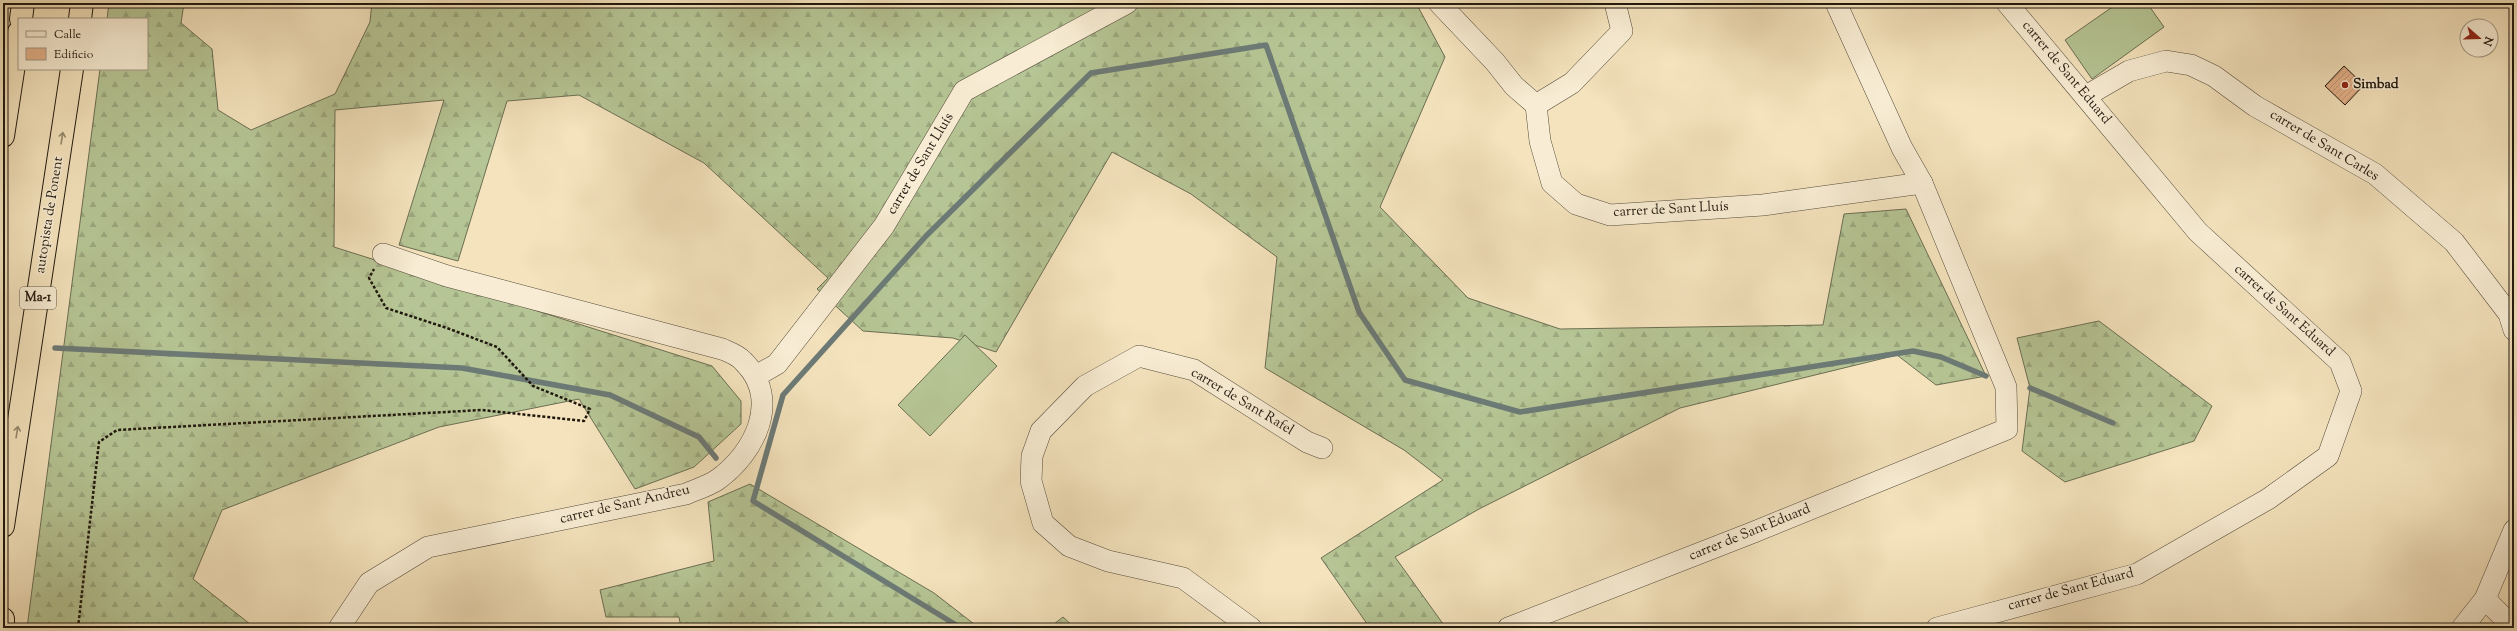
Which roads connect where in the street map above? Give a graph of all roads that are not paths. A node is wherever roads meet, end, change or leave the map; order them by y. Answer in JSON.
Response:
{"nodes":[{"id":1,"x":23,"y":3,"type":"edge"},
{"id":2,"x":82,"y":3,"type":"edge"},
{"id":3,"x":1127,"y":3,"type":"edge"},
{"id":4,"x":1439,"y":3,"type":"edge"},
{"id":5,"x":1615,"y":3,"type":"edge"},
{"id":6,"x":1836,"y":3,"type":"edge"},
{"id":7,"x":2006,"y":3,"type":"edge"},
{"id":8,"x":21,"y":18,"type":"edge"},
{"id":9,"x":80,"y":18,"type":"edge"},
{"id":10,"x":18,"y":38,"type":"edge"},
{"id":11,"x":72,"y":70,"type":"edge"},
{"id":12,"x":2086,"y":96,"type":"junction"},
{"id":13,"x":1536,"y":105,"type":"junction"},
{"id":14,"x":3,"y":136,"type":"edge"},
{"id":15,"x":1922,"y":183,"type":"junction"},
{"id":16,"x":383,"y":254,"type":"road end"},
{"id":17,"x":2514,"y":330,"type":"edge"},
{"id":18,"x":756,"y":376,"type":"junction"},
{"id":19,"x":1322,"y":448,"type":"dead end"},
{"id":20,"x":3,"y":526,"type":"edge"},
{"id":21,"x":2514,"y":530,"type":"edge"},
{"id":22,"x":2485,"y":599,"type":"junction"},
{"id":23,"x":3,"y":618,"type":"edge"},
{"id":24,"x":3,"y":628,"type":"edge"},
{"id":25,"x":339,"y":628,"type":"edge"},
{"id":26,"x":1251,"y":628,"type":"edge"},
{"id":27,"x":1508,"y":628,"type":"edge"},
{"id":28,"x":1936,"y":628,"type":"edge"},
{"id":29,"x":2462,"y":628,"type":"edge"},
{"id":30,"x":2514,"y":628,"type":"edge"}],
"edges":[{"from":1,"to":8,"type":"highway"},
{"from":2,"to":9,"type":"highway"},
{"from":3,"to":18,"type":"street","name":"carrer de Sant Lluís"},
{"from":4,"to":13,"type":"street"},
{"from":5,"to":13,"type":"street"},
{"from":6,"to":15,"type":"street","name":"carrer de Sant Eduard"},
{"from":7,"to":12,"type":"street","name":"carrer de Sant Eduard"},
{"from":10,"to":14,"type":"highway"},
{"from":20,"to":11,"type":"highway","name":"autopista de Ponent","number":"Ma-1","one_way":true},
{"from":12,"to":17,"type":"street","name":"carrer de Sant Carles"},
{"from":12,"to":28,"type":"street","name":"carrer de Sant Eduard"},
{"from":13,"to":15,"type":"street","name":"carrer de Sant Lluís"},
{"from":15,"to":27,"type":"street","name":"carrer de Sant Eduard"},
{"from":16,"to":18,"type":"street","name":"carrer de Sant Andreu"},
{"from":18,"to":25,"type":"street","name":"carrer de Sant Andreu"},
{"from":19,"to":26,"type":"street","name":"carrer de Sant Rafel"},
{"from":21,"to":22,"type":"street"},
{"from":22,"to":29,"type":"street"},
{"from":22,"to":30,"type":"street"},
{"from":23,"to":24,"type":"highway"}]}
